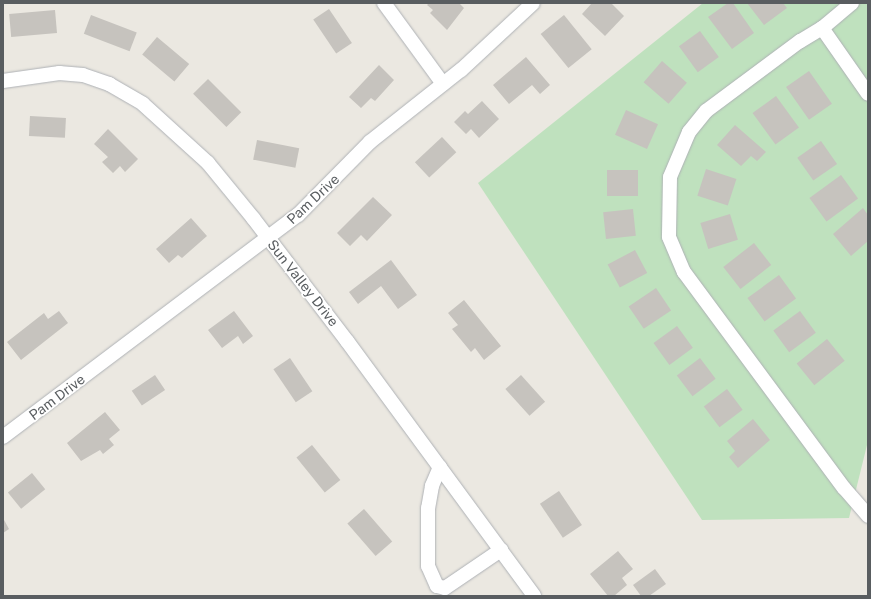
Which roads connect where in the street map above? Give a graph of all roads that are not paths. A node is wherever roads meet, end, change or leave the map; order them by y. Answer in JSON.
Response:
{"nodes":[{"id":1,"x":384,"y":3,"type":"edge"},
{"id":2,"x":532,"y":3,"type":"edge"},
{"id":3,"x":852,"y":3,"type":"edge"},
{"id":4,"x":822,"y":28,"type":"junction"},
{"id":5,"x":3,"y":81,"type":"edge"},
{"id":6,"x":443,"y":84,"type":"junction"},
{"id":7,"x":868,"y":94,"type":"edge"},
{"id":8,"x":267,"y":237,"type":"junction"},
{"id":9,"x":3,"y":437,"type":"edge"},
{"id":10,"x":440,"y":467,"type":"junction"},
{"id":11,"x":868,"y":516,"type":"edge"},
{"id":12,"x":501,"y":550,"type":"junction"},
{"id":13,"x":534,"y":596,"type":"edge"}],
"edges":[{"from":1,"to":6,"type":"street"},
{"from":2,"to":6,"type":"street","name":"Pam Drive"},
{"from":3,"to":4,"type":"street"},
{"from":4,"to":7,"type":"street"},
{"from":4,"to":11,"type":"street"},
{"from":5,"to":8,"type":"street","name":"Sun Valley Drive"},
{"from":6,"to":8,"type":"street","name":"Pam Drive"},
{"from":8,"to":9,"type":"street","name":"Pam Drive"},
{"from":8,"to":10,"type":"street","name":"Sun Valley Drive"},
{"from":10,"to":12,"type":"street","name":"Sun Valley Drive"},
{"from":10,"to":12,"type":"street"},
{"from":12,"to":13,"type":"street","name":"Sun Valley Drive"}]}
